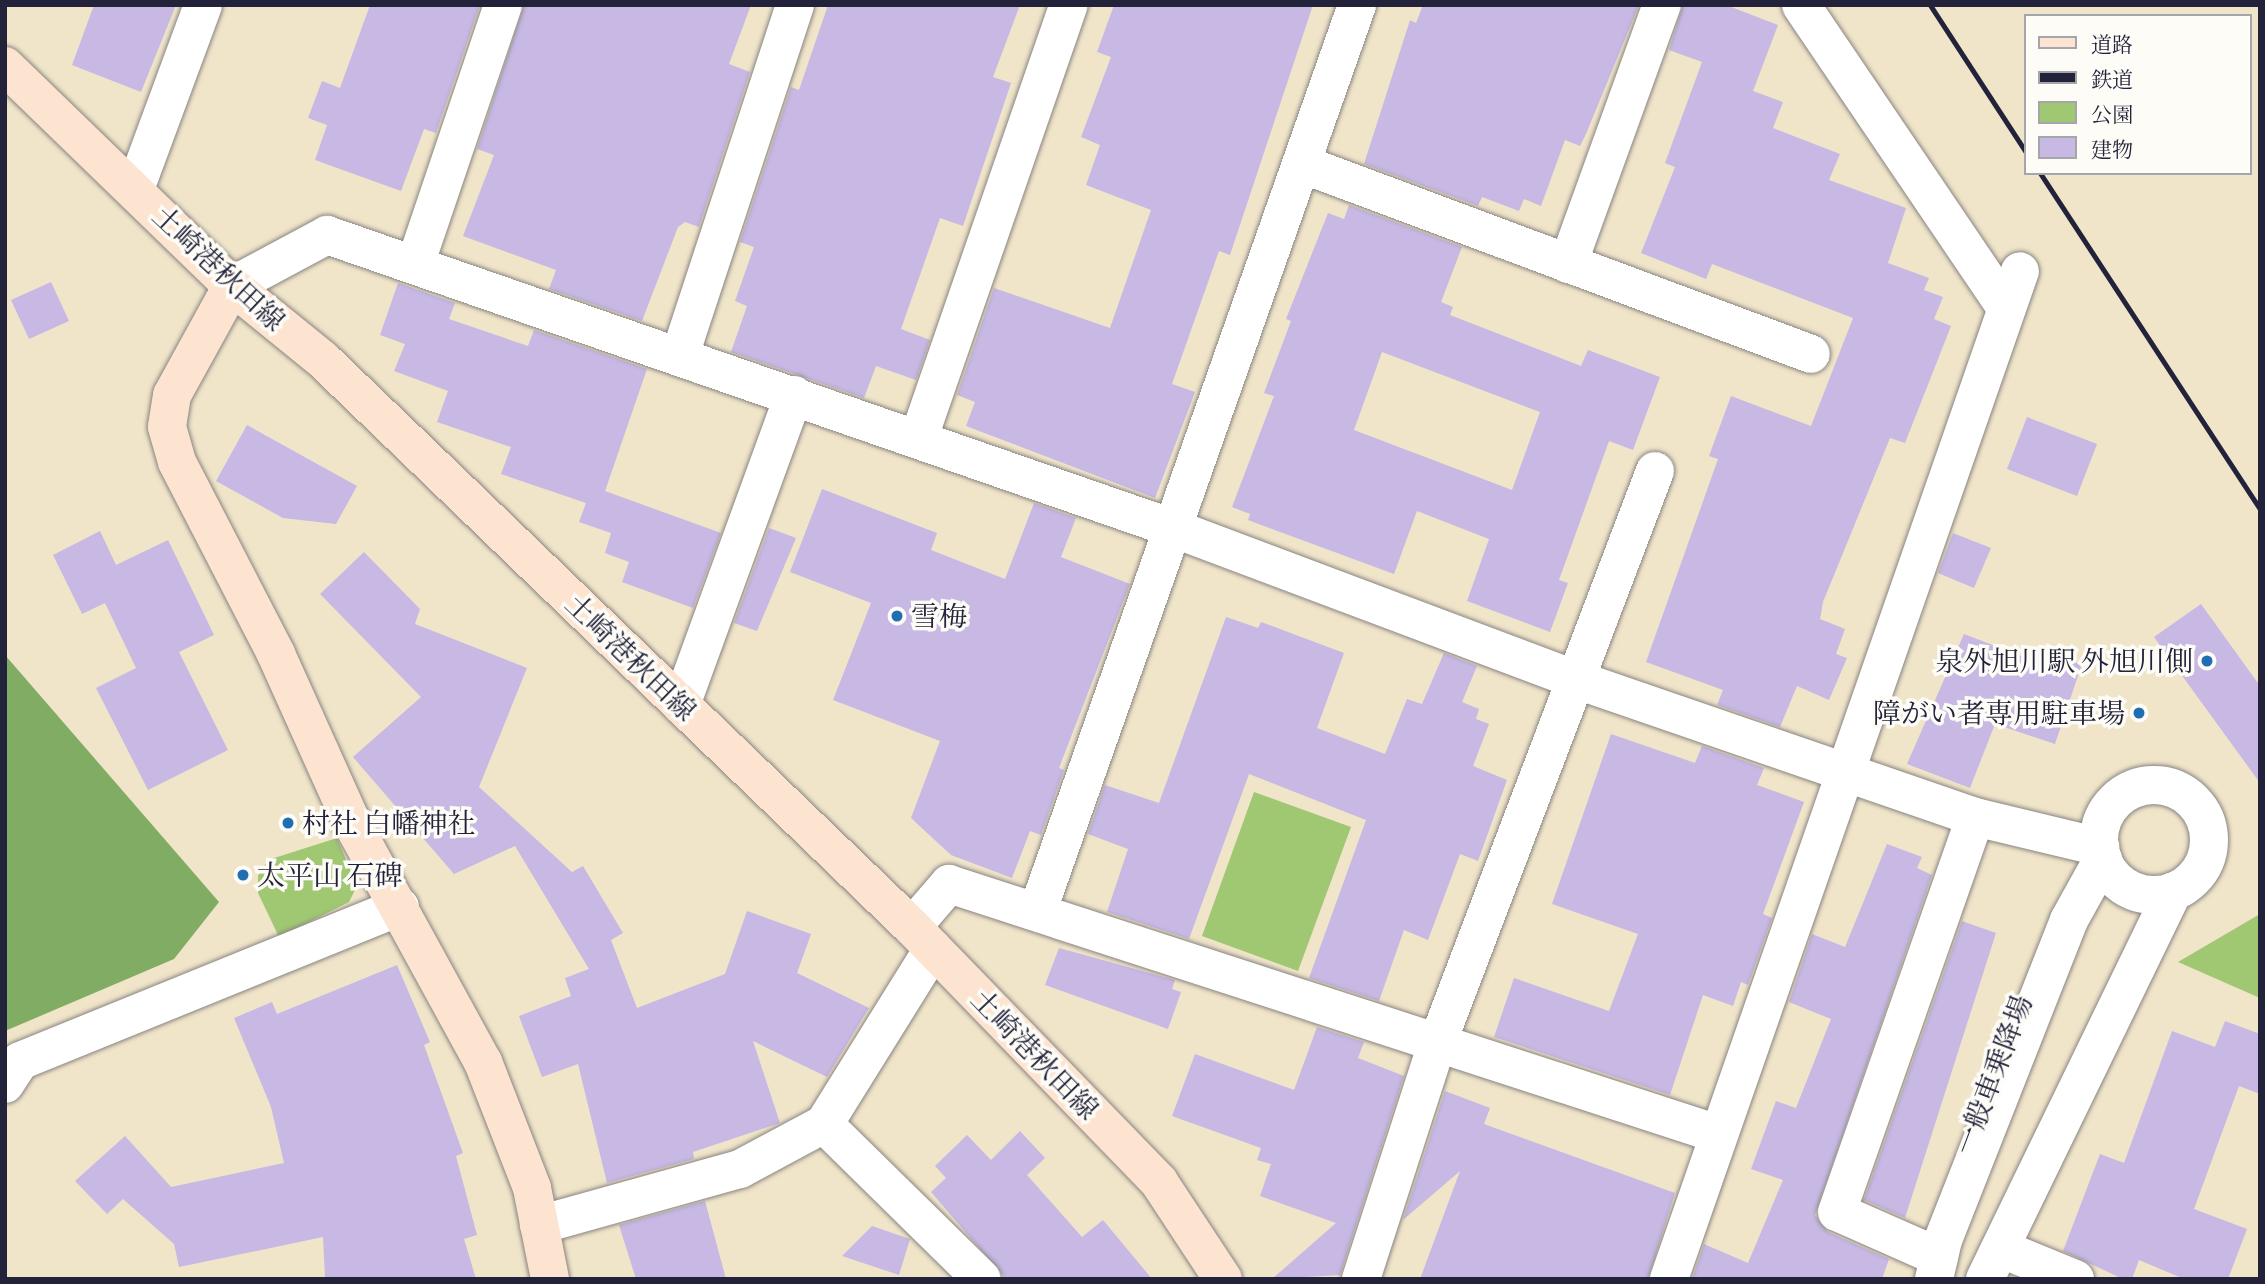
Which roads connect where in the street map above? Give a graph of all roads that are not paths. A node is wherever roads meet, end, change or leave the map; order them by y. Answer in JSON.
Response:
{"nodes":[{"id":1,"x":202,"y":5,"type":"edge"},
{"id":2,"x":503,"y":5,"type":"edge"},
{"id":3,"x":795,"y":5,"type":"edge"},
{"id":4,"x":1069,"y":5,"type":"edge"},
{"id":5,"x":1357,"y":5,"type":"edge"},
{"id":6,"x":1662,"y":5,"type":"edge"},
{"id":7,"x":1801,"y":5,"type":"edge"},
{"id":8,"x":5,"y":66,"type":"edge"},
{"id":9,"x":1302,"y":164,"type":"junction"},
{"id":10,"x":135,"y":189,"type":"junction"},
{"id":11,"x":1568,"y":264,"type":"junction"},
{"id":12,"x":415,"y":265,"type":"junction"},
{"id":13,"x":2020,"y":271,"type":"dead end"},
{"id":14,"x":232,"y":286,"type":"junction"},
{"id":15,"x":2006,"y":308,"type":"junction"},
{"id":16,"x":1811,"y":354,"type":"dead end"},
{"id":17,"x":680,"y":355,"type":"junction"},
{"id":18,"x":794,"y":395,"type":"junction"},
{"id":19,"x":919,"y":437,"type":"junction"},
{"id":20,"x":1655,"y":471,"type":"dead end"},
{"id":21,"x":1175,"y":528,"type":"junction"},
{"id":22,"x":1580,"y":681,"type":"junction"},
{"id":23,"x":681,"y":705,"type":"junction"},
{"id":24,"x":1844,"y":768,"type":"junction"},
{"id":25,"x":1975,"y":817,"type":"junction"},
{"id":26,"x":2102,"y":853,"type":"junction"},
{"id":27,"x":2173,"y":891,"type":"junction"},
{"id":28,"x":400,"y":907,"type":"junction"},
{"id":29,"x":1038,"y":910,"type":"junction"},
{"id":30,"x":922,"y":938,"type":"junction"},
{"id":31,"x":1437,"y":1044,"type":"junction"},
{"id":32,"x":5,"y":1084,"type":"edge"},
{"id":33,"x":824,"y":1124,"type":"junction"},
{"id":34,"x":1718,"y":1134,"type":"junction"},
{"id":35,"x":539,"y":1225,"type":"junction"},
{"id":36,"x":1939,"y":1259,"type":"edge"},
{"id":37,"x":1994,"y":1264,"type":"edge"},
{"id":38,"x":550,"y":1279,"type":"edge"},
{"id":39,"x":982,"y":1279,"type":"edge"},
{"id":40,"x":1223,"y":1279,"type":"edge"},
{"id":41,"x":1361,"y":1279,"type":"edge"},
{"id":42,"x":1669,"y":1279,"type":"edge"},
{"id":43,"x":2075,"y":1279,"type":"edge"}],
"edges":[{"from":1,"to":10,"type":"street"},
{"from":2,"to":12,"type":"street"},
{"from":3,"to":17,"type":"street"},
{"from":4,"to":19,"type":"street"},
{"from":5,"to":9,"type":"street"},
{"from":6,"to":11,"type":"street"},
{"from":7,"to":15,"type":"street"},
{"from":8,"to":10,"type":"main road","name":"土崎港秋田線"},
{"from":9,"to":11,"type":"street"},
{"from":9,"to":21,"type":"street"},
{"from":10,"to":14,"type":"main road","name":"土崎港秋田線"},
{"from":11,"to":16,"type":"street"},
{"from":12,"to":14,"type":"street"},
{"from":12,"to":17,"type":"street"},
{"from":13,"to":15,"type":"street"},
{"from":14,"to":23,"type":"main road","name":"土崎港秋田線"},
{"from":14,"to":28,"type":"main road"},
{"from":15,"to":24,"type":"street"},
{"from":17,"to":18,"type":"street"},
{"from":18,"to":19,"type":"street"},
{"from":18,"to":23,"type":"street"},
{"from":19,"to":21,"type":"street"},
{"from":20,"to":22,"type":"street"},
{"from":21,"to":22,"type":"street"},
{"from":21,"to":29,"type":"street"},
{"from":22,"to":24,"type":"street"},
{"from":22,"to":31,"type":"street"},
{"from":23,"to":30,"type":"main road","name":"土崎港秋田線"},
{"from":24,"to":25,"type":"street"},
{"from":24,"to":34,"type":"street"},
{"from":25,"to":26,"type":"street"},
{"from":25,"to":36,"type":"street"},
{"from":26,"to":27,"type":"street"},
{"from":26,"to":27,"type":"street"},
{"from":26,"to":36,"type":"street"},
{"from":27,"to":37,"type":"street"},
{"from":28,"to":32,"type":"street"},
{"from":28,"to":35,"type":"main road"},
{"from":29,"to":30,"type":"street"},
{"from":29,"to":31,"type":"street"},
{"from":30,"to":33,"type":"street"},
{"from":30,"to":40,"type":"main road","name":"土崎港秋田線"},
{"from":31,"to":34,"type":"street"},
{"from":31,"to":41,"type":"street"},
{"from":33,"to":35,"type":"street"},
{"from":33,"to":39,"type":"street"},
{"from":34,"to":42,"type":"street"},
{"from":35,"to":38,"type":"main road"},
{"from":37,"to":43,"type":"street"}]}
